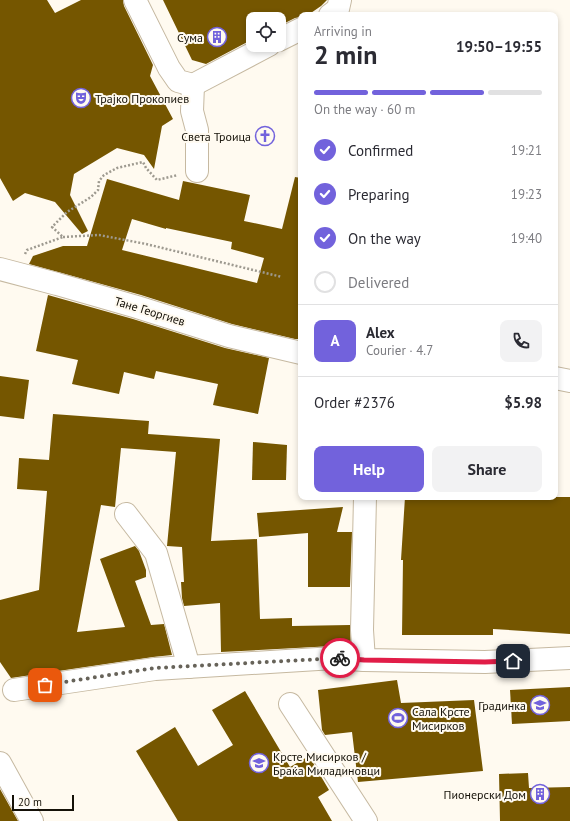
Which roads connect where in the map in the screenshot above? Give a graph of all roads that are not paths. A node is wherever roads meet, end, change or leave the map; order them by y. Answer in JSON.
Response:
{"nodes":[{"id":1,"x":135,"y":0,"type":"edge"},
{"id":2,"x":340,"y":0,"type":"edge"},
{"id":3,"x":334,"y":12,"type":"edge"},
{"id":4,"x":298,"y":30,"type":"edge"},
{"id":5,"x":286,"y":36,"type":"edge"},
{"id":6,"x":256,"y":52,"type":"edge"},
{"id":7,"x":193,"y":85,"type":"junction"},
{"id":8,"x":197,"y":171,"type":"road end"},
{"id":9,"x":9,"y":271,"type":"edge"},
{"id":10,"x":298,"y":352,"type":"edge"},
{"id":11,"x":558,"y":379,"type":"edge"},
{"id":12,"x":570,"y":381,"type":"edge"},
{"id":13,"x":365,"y":500,"type":"edge"},
{"id":14,"x":126,"y":514,"type":"dead end"},
{"id":15,"x":570,"y":658,"type":"edge"},
{"id":16,"x":364,"y":660,"type":"junction"},
{"id":17,"x":190,"y":666,"type":"junction"},
{"id":18,"x":14,"y":690,"type":"dead end"},
{"id":19,"x":290,"y":704,"type":"dead end"},
{"id":20,"x":0,"y":763,"type":"edge"},
{"id":21,"x":32,"y":821,"type":"edge"},
{"id":22,"x":366,"y":821,"type":"edge"}],
"edges":[{"from":1,"to":7,"type":"street"},
{"from":2,"to":3,"type":"street"},
{"from":4,"to":5,"type":"street"},
{"from":6,"to":7,"type":"street"},
{"from":7,"to":8,"type":"street"},
{"from":9,"to":10,"type":"street","name":"Тане Георгиев"},
{"from":11,"to":12,"type":"street"},
{"from":13,"to":16,"type":"street"},
{"from":14,"to":17,"type":"street"},
{"from":15,"to":16,"type":"street"},
{"from":16,"to":17,"type":"street"},
{"from":17,"to":18,"type":"street"},
{"from":19,"to":22,"type":"street"},
{"from":20,"to":21,"type":"street"}]}
